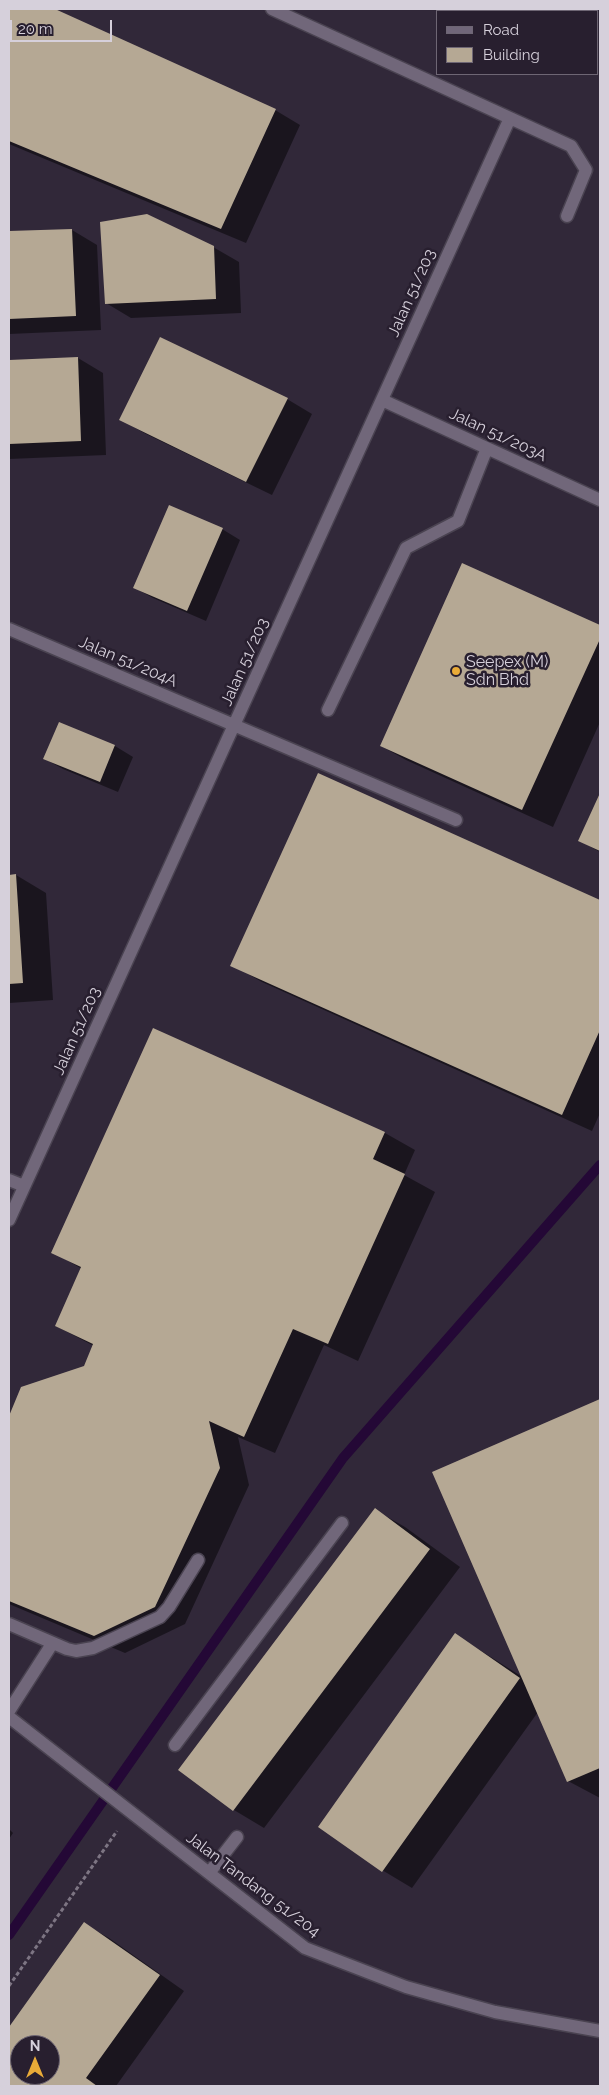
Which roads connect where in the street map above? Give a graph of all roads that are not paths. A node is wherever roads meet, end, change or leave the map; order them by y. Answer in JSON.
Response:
{"nodes":[{"id":1,"x":272,"y":9,"type":"edge"},
{"id":2,"x":510,"y":118,"type":"junction"},
{"id":3,"x":567,"y":216,"type":"dead end"},
{"id":4,"x":382,"y":400,"type":"junction"},
{"id":5,"x":488,"y":448,"type":"junction"},
{"id":6,"x":600,"y":500,"type":"edge"},
{"id":7,"x":9,"y":630,"type":"edge"},
{"id":8,"x":328,"y":710,"type":"dead end"},
{"id":9,"x":234,"y":725,"type":"junction"},
{"id":10,"x":456,"y":820,"type":"dead end"},
{"id":11,"x":9,"y":1180,"type":"edge"},
{"id":12,"x":24,"y":1186,"type":"junction"},
{"id":13,"x":9,"y":1220,"type":"edge"},
{"id":14,"x":342,"y":1523,"type":"dead end"},
{"id":15,"x":198,"y":1560,"type":"dead end"},
{"id":16,"x":9,"y":1624,"type":"edge"},
{"id":17,"x":52,"y":1644,"type":"junction"},
{"id":18,"x":9,"y":1711,"type":"edge"},
{"id":19,"x":9,"y":1717,"type":"edge"},
{"id":20,"x":175,"y":1745,"type":"dead end"},
{"id":21,"x":237,"y":1838,"type":"dead end"},
{"id":22,"x":209,"y":1873,"type":"junction"},
{"id":23,"x":600,"y":2031,"type":"edge"}],
"edges":[{"from":1,"to":2,"type":"street"},
{"from":2,"to":3,"type":"street"},
{"from":2,"to":4,"type":"street","name":"Jalan 51/203"},
{"from":4,"to":5,"type":"street","name":"Jalan 51/203A"},
{"from":4,"to":9,"type":"street","name":"Jalan 51/203"},
{"from":5,"to":6,"type":"street","name":"Jalan 51/203A"},
{"from":5,"to":8,"type":"street"},
{"from":7,"to":9,"type":"street","name":"Jalan 51/204A"},
{"from":9,"to":10,"type":"street","name":"Jalan 51/204A"},
{"from":9,"to":12,"type":"street","name":"Jalan 51/203"},
{"from":11,"to":12,"type":"street"},
{"from":12,"to":13,"type":"street","name":"Jalan 51/203"},
{"from":14,"to":20,"type":"street"},
{"from":15,"to":17,"type":"street"},
{"from":16,"to":17,"type":"street"},
{"from":17,"to":18,"type":"street"},
{"from":19,"to":22,"type":"street","name":"Jalan Tandang 51/204"},
{"from":21,"to":22,"type":"street"},
{"from":22,"to":23,"type":"street","name":"Jalan Tandang 51/204"}]}
